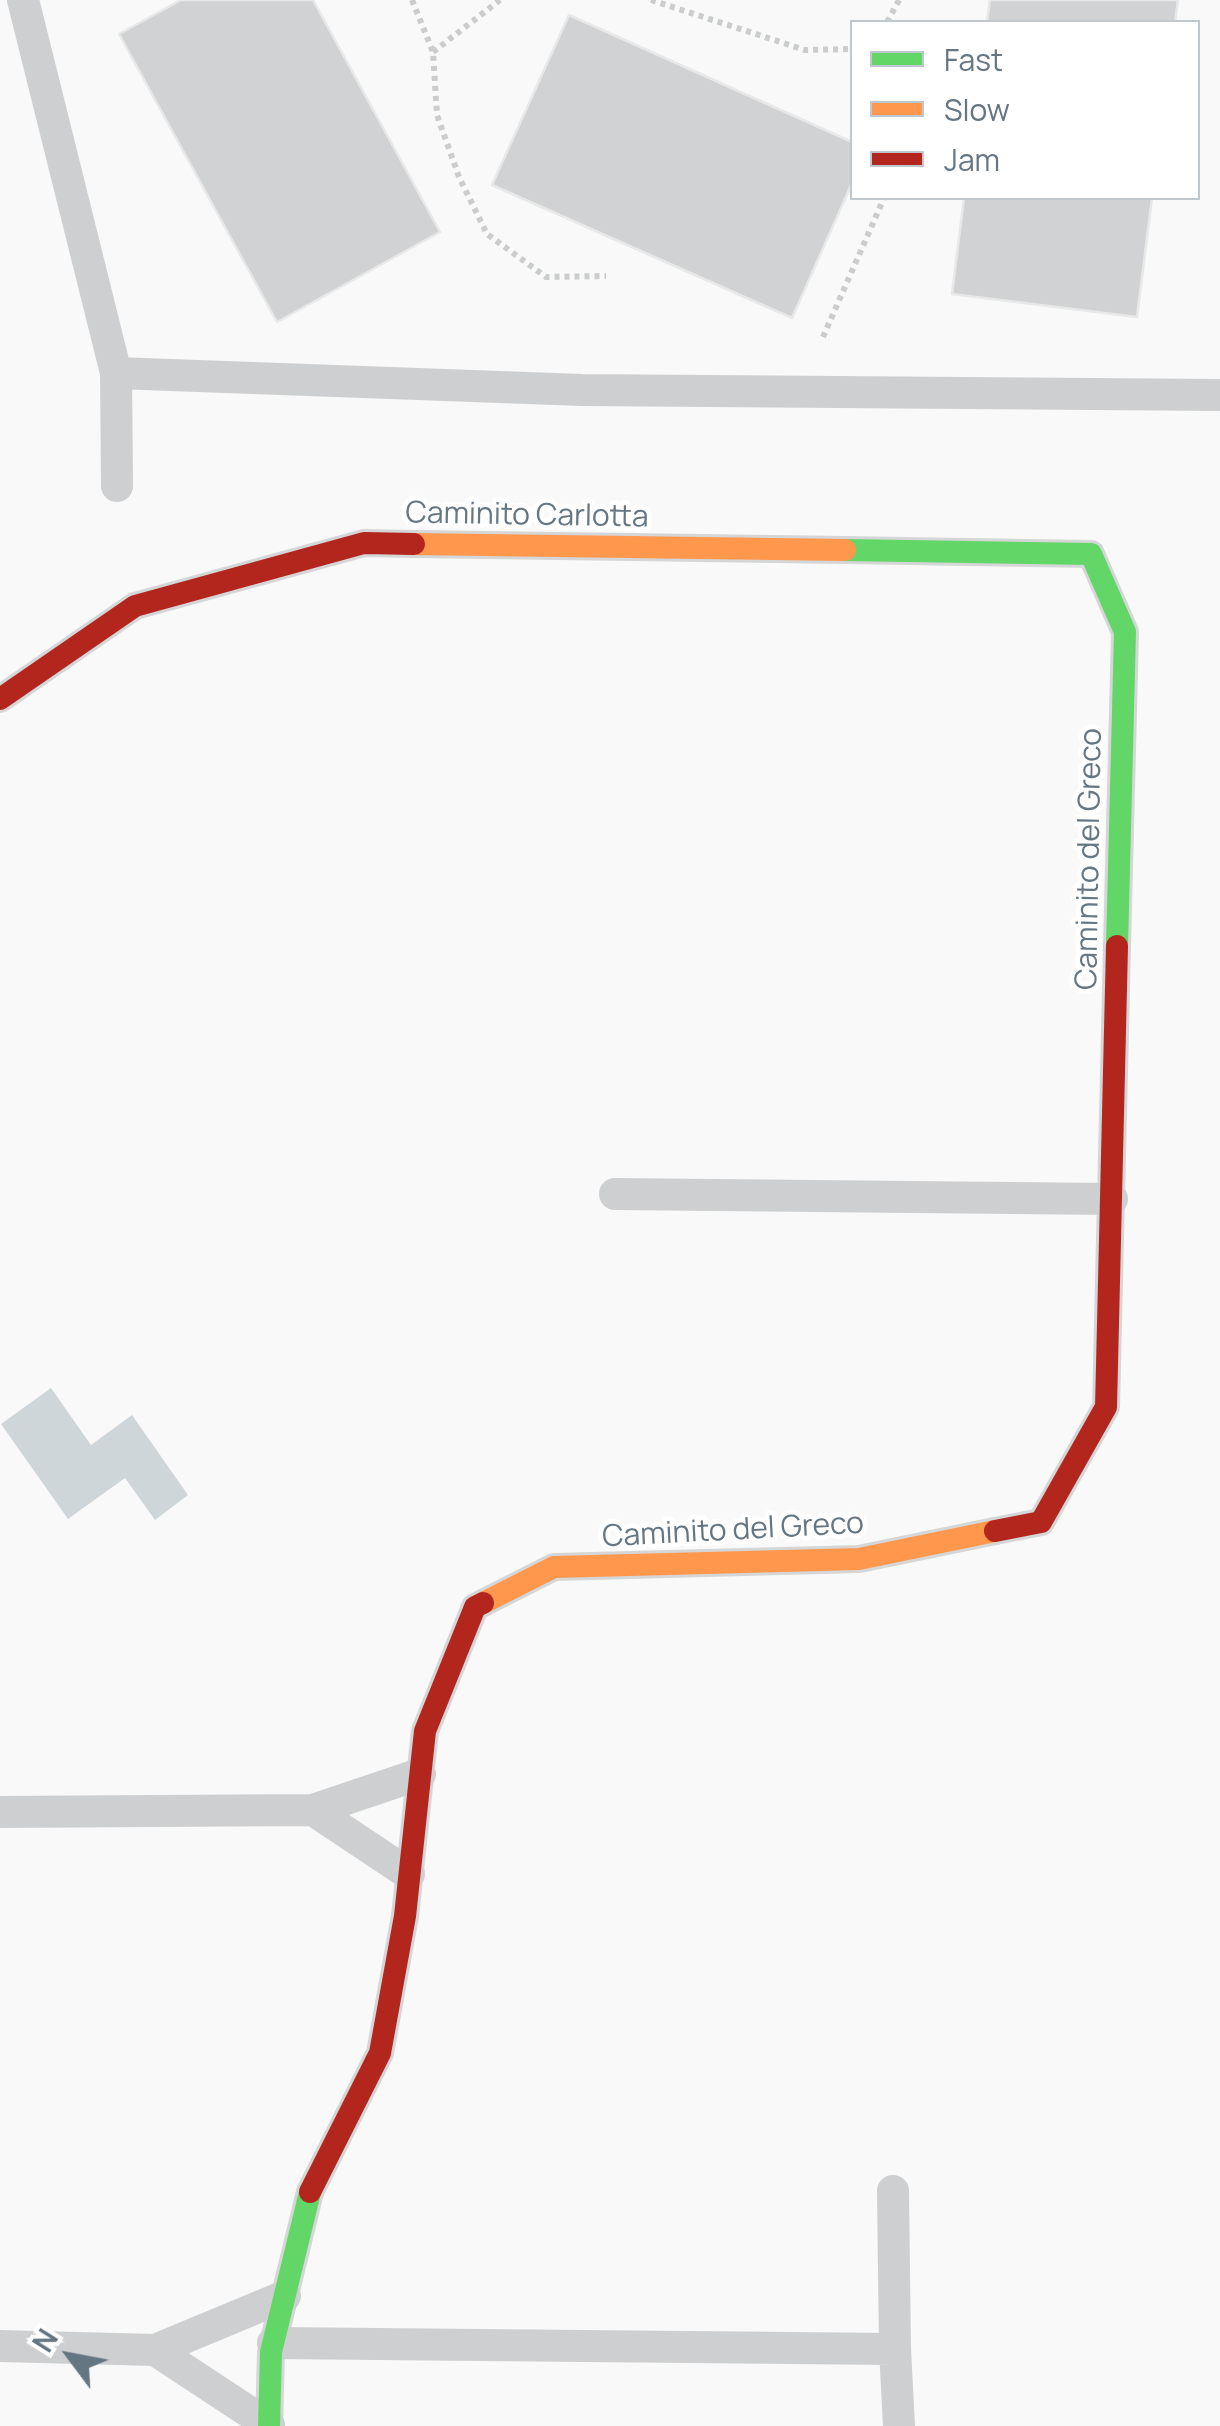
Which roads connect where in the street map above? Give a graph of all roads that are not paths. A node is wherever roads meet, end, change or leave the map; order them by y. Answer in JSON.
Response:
{"nodes":[{"id":1,"x":23,"y":0,"type":"edge"},
{"id":2,"x":116,"y":374,"type":"junction"},
{"id":3,"x":1220,"y":395,"type":"edge"},
{"id":4,"x":117,"y":486,"type":"dead end"},
{"id":5,"x":1091,"y":554,"type":"joint"},
{"id":6,"x":0,"y":699,"type":"edge"},
{"id":7,"x":615,"y":1194,"type":"dead end"},
{"id":8,"x":1112,"y":1199,"type":"junction"},
{"id":9,"x":420,"y":1774,"type":"junction"},
{"id":10,"x":313,"y":1810,"type":"junction"},
{"id":11,"x":0,"y":1812,"type":"edge"},
{"id":12,"x":409,"y":1874,"type":"junction"},
{"id":13,"x":894,"y":2191,"type":"dead end"},
{"id":14,"x":285,"y":2296,"type":"junction"},
{"id":15,"x":274,"y":2342,"type":"junction"},
{"id":16,"x":0,"y":2346,"type":"edge"},
{"id":17,"x":155,"y":2350,"type":"junction"},
{"id":18,"x":895,"y":2350,"type":"junction"},
{"id":19,"x":269,"y":2425,"type":"edge"},
{"id":20,"x":899,"y":2426,"type":"edge"}],
"edges":[{"from":1,"to":2,"type":"lane"},
{"from":2,"to":3,"type":"lane"},
{"from":2,"to":4,"type":"lane"},
{"from":5,"to":6,"type":"street","name":"Caminito Carlotta"},
{"from":5,"to":8,"type":"street","name":"Caminito del Greco"},
{"from":7,"to":8,"type":"lane"},
{"from":8,"to":9,"type":"street","name":"Caminito del Greco"},
{"from":9,"to":10,"type":"lane"},
{"from":9,"to":12,"type":"street","name":"Caminito del Greco"},
{"from":10,"to":11,"type":"lane"},
{"from":10,"to":12,"type":"lane"},
{"from":12,"to":14,"type":"street","name":"Caminito del Greco"},
{"from":13,"to":18,"type":"lane"},
{"from":14,"to":15,"type":"street","name":"Caminito del Greco"},
{"from":14,"to":17,"type":"lane"},
{"from":15,"to":18,"type":"lane"},
{"from":15,"to":19,"type":"street","name":"Caminito del Greco"},
{"from":16,"to":17,"type":"lane"},
{"from":17,"to":19,"type":"lane"},
{"from":18,"to":20,"type":"lane"}]}
